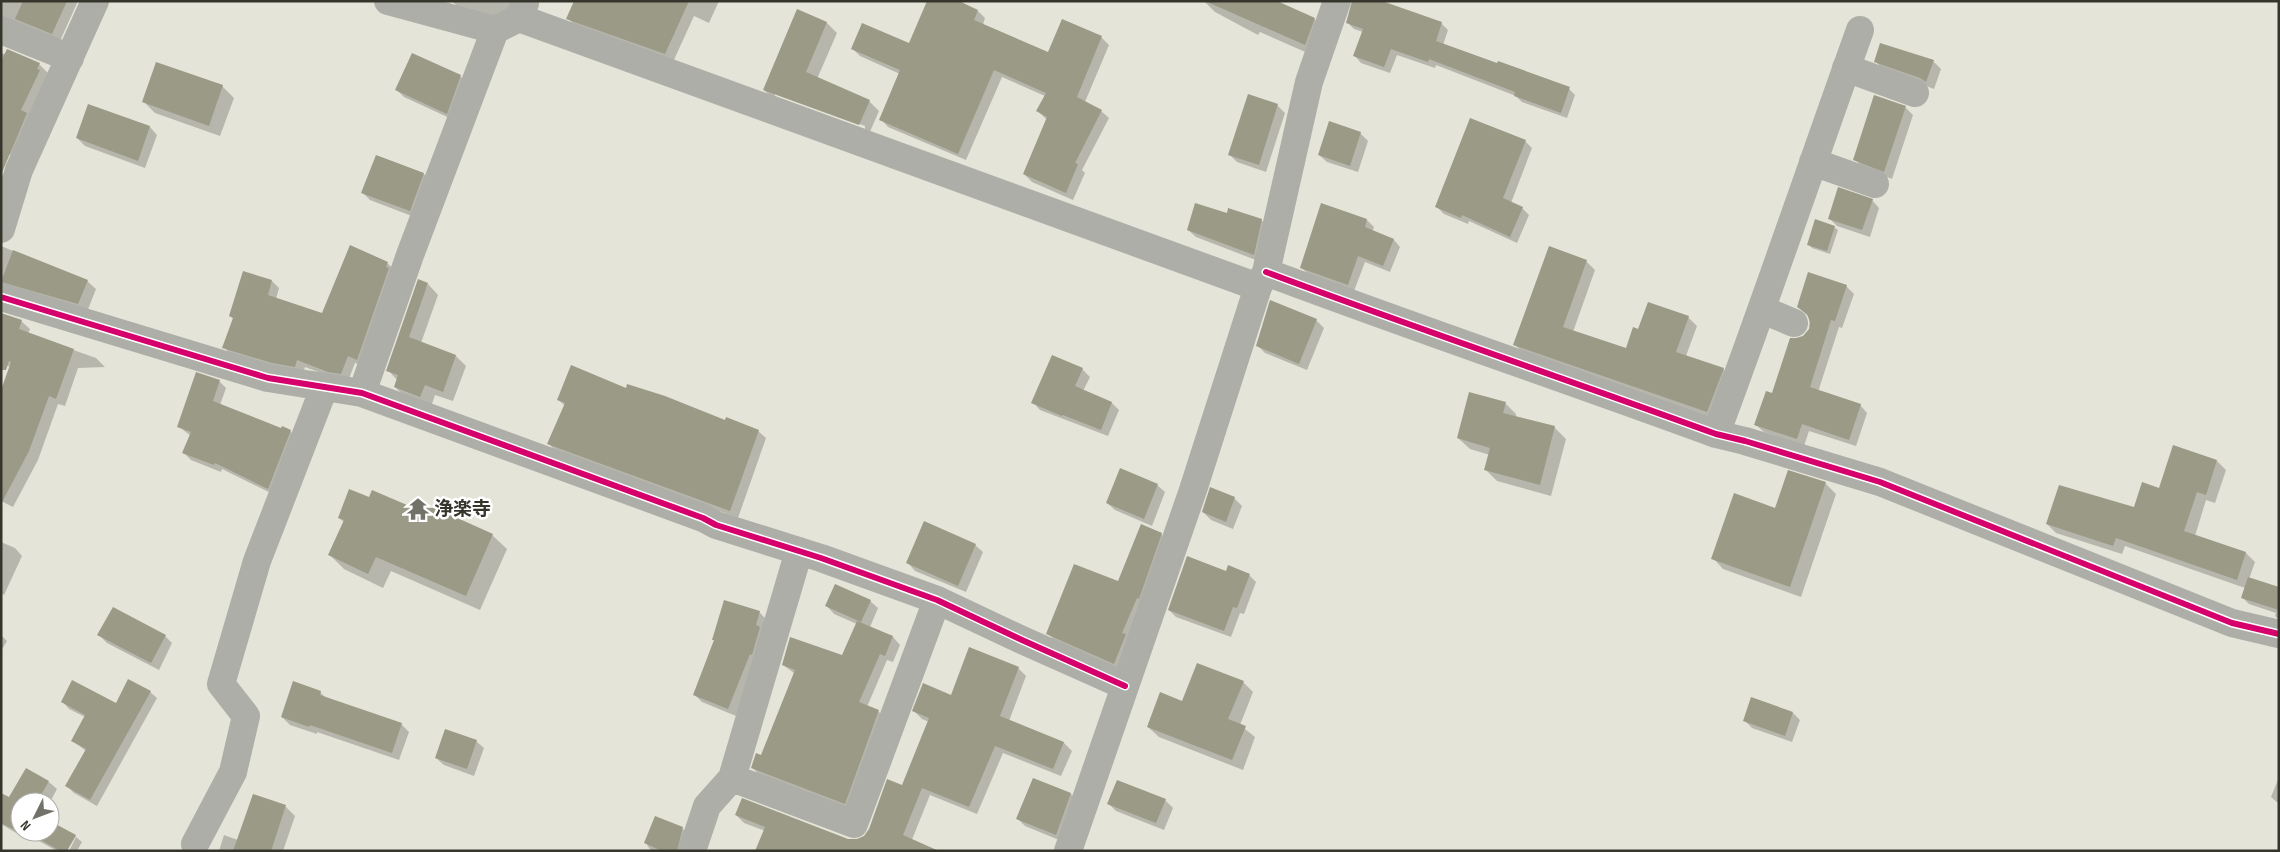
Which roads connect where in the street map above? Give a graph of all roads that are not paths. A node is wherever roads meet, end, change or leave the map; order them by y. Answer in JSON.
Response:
{"nodes":[{"id":1,"x":95,"y":1,"type":"edge"},
{"id":2,"x":388,"y":1,"type":"edge"},
{"id":3,"x":1337,"y":1,"type":"edge"},
{"id":4,"x":513,"y":16,"type":"edge"},
{"id":5,"x":1,"y":30,"type":"edge"},
{"id":6,"x":1860,"y":30,"type":"dead end"},
{"id":7,"x":70,"y":58,"type":"junction"},
{"id":8,"x":1846,"y":68,"type":"junction"},
{"id":9,"x":1916,"y":93,"type":"dead end"},
{"id":10,"x":1813,"y":162,"type":"junction"},
{"id":11,"x":10,"y":166,"type":"edge"},
{"id":12,"x":1875,"y":184,"type":"dead end"},
{"id":13,"x":1,"y":229,"type":"edge"},
{"id":14,"x":1262,"y":280,"type":"junction"},
{"id":15,"x":1,"y":297,"type":"edge"},
{"id":16,"x":1763,"y":310,"type":"junction"},
{"id":17,"x":1794,"y":323,"type":"dead end"},
{"id":18,"x":324,"y":388,"type":"junction"},
{"id":19,"x":362,"y":394,"type":"junction"},
{"id":20,"x":1716,"y":434,"type":"junction"},
{"id":21,"x":799,"y":551,"type":"junction"},
{"id":22,"x":937,"y":600,"type":"junction"},
{"id":23,"x":2279,"y":634,"type":"edge"},
{"id":24,"x":1125,"y":686,"type":"junction"},
{"id":25,"x":732,"y":778,"type":"junction"},
{"id":26,"x":195,"y":844,"type":"dead end"},
{"id":27,"x":692,"y":851,"type":"edge"},
{"id":28,"x":1068,"y":851,"type":"edge"}],
"edges":[{"from":1,"to":7,"type":"street"},
{"from":2,"to":4,"type":"street"},
{"from":3,"to":14,"type":"street"},
{"from":4,"to":14,"type":"street"},
{"from":4,"to":19,"type":"street"},
{"from":5,"to":7,"type":"street"},
{"from":6,"to":8,"type":"street"},
{"from":7,"to":11,"type":"street"},
{"from":8,"to":9,"type":"street"},
{"from":8,"to":10,"type":"street"},
{"from":10,"to":12,"type":"street"},
{"from":10,"to":16,"type":"street"},
{"from":11,"to":13,"type":"street"},
{"from":14,"to":20,"type":"street"},
{"from":14,"to":24,"type":"street"},
{"from":15,"to":18,"type":"street"},
{"from":16,"to":17,"type":"street"},
{"from":16,"to":20,"type":"street"},
{"from":18,"to":19,"type":"street"},
{"from":18,"to":26,"type":"street"},
{"from":19,"to":21,"type":"street"},
{"from":20,"to":23,"type":"street"},
{"from":21,"to":22,"type":"street"},
{"from":21,"to":25,"type":"street"},
{"from":22,"to":24,"type":"street"},
{"from":22,"to":25,"type":"street"},
{"from":24,"to":28,"type":"street"},
{"from":25,"to":27,"type":"street"}]}
